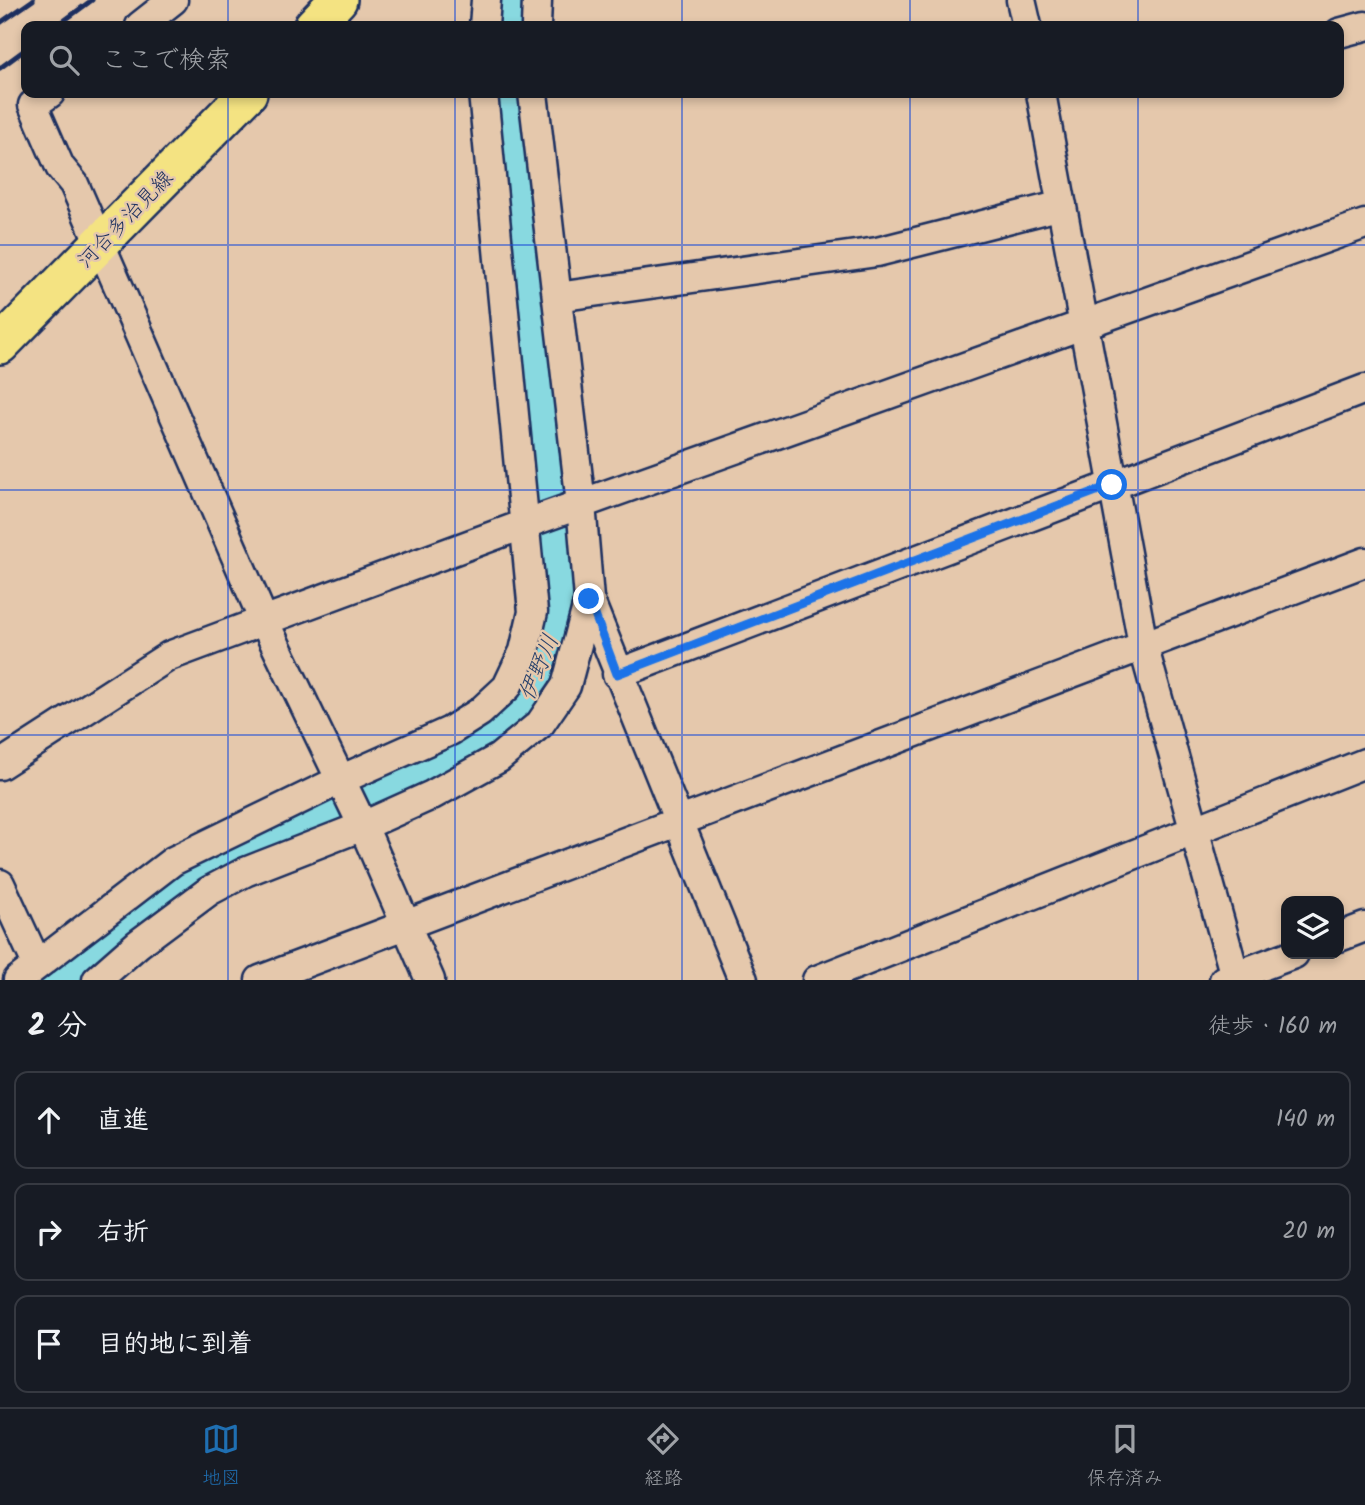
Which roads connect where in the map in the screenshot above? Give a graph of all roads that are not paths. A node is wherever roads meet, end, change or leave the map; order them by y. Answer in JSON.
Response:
{"nodes":[{"id":1,"x":173,"y":0,"type":"edge"},
{"id":2,"x":338,"y":0,"type":"edge"},
{"id":3,"x":486,"y":0,"type":"edge"},
{"id":4,"x":537,"y":0,"type":"edge"},
{"id":5,"x":1021,"y":0,"type":"edge"},
{"id":6,"x":147,"y":21,"type":"edge"},
{"id":7,"x":318,"y":21,"type":"edge"},
{"id":8,"x":484,"y":21,"type":"edge"},
{"id":9,"x":536,"y":21,"type":"edge"},
{"id":10,"x":1026,"y":21,"type":"edge"},
{"id":11,"x":1365,"y":26,"type":"edge"},
{"id":12,"x":1344,"y":32,"type":"edge"},
{"id":13,"x":43,"y":98,"type":"edge"},
{"id":14,"x":243,"y":98,"type":"edge"},
{"id":15,"x":483,"y":98,"type":"edge"},
{"id":16,"x":537,"y":98,"type":"edge"},
{"id":17,"x":1042,"y":98,"type":"edge"},
{"id":18,"x":1062,"y":205,"type":"junction"},
{"id":19,"x":1365,"y":224,"type":"edge"},
{"id":20,"x":101,"y":244,"type":"junction"},
{"id":21,"x":557,"y":297,"type":"junction"},
{"id":22,"x":1083,"y":325,"type":"junction"},
{"id":23,"x":0,"y":345,"type":"edge"},
{"id":24,"x":1365,"y":389,"type":"edge"},
{"id":25,"x":1112,"y":485,"type":"junction"},
{"id":26,"x":581,"y":504,"type":"junction"},
{"id":27,"x":525,"y":523,"type":"junction"},
{"id":28,"x":1365,"y":562,"type":"edge"},
{"id":29,"x":589,"y":599,"type":"junction"},
{"id":30,"x":264,"y":621,"type":"junction"},
{"id":31,"x":1143,"y":645,"type":"junction"},
{"id":32,"x":617,"y":674,"type":"junction"},
{"id":33,"x":1365,"y":763,"type":"edge"},
{"id":34,"x":0,"y":765,"type":"edge"},
{"id":35,"x":340,"y":780,"type":"junction"},
{"id":36,"x":679,"y":821,"type":"junction"},
{"id":37,"x":363,"y":826,"type":"junction"},
{"id":38,"x":1192,"y":829,"type":"junction"},
{"id":39,"x":0,"y":884,"type":"edge"},
{"id":40,"x":406,"y":926,"type":"junction"},
{"id":41,"x":1365,"y":927,"type":"edge"},
{"id":42,"x":1344,"y":935,"type":"edge"},
{"id":43,"x":1282,"y":959,"type":"edge"},
{"id":44,"x":27,"y":972,"type":"edge"},
{"id":45,"x":1232,"y":979,"type":"edge"},
{"id":46,"x":97,"y":980,"type":"edge"},
{"id":47,"x":260,"y":980,"type":"edge"},
{"id":48,"x":430,"y":980,"type":"edge"},
{"id":49,"x":743,"y":980,"type":"edge"},
{"id":50,"x":817,"y":980,"type":"edge"}],
"edges":[{"from":1,"to":6,"type":"street"},
{"from":2,"to":7,"type":"main road"},
{"from":3,"to":8,"type":"street"},
{"from":4,"to":9,"type":"street"},
{"from":5,"to":10,"type":"street"},
{"from":11,"to":12,"type":"street"},
{"from":13,"to":20,"type":"street"},
{"from":14,"to":20,"type":"main road","name":"河合多治見線"},
{"from":15,"to":27,"type":"street"},
{"from":16,"to":21,"type":"street"},
{"from":17,"to":18,"type":"street"},
{"from":18,"to":21,"type":"street"},
{"from":18,"to":22,"type":"street"},
{"from":19,"to":22,"type":"street"},
{"from":20,"to":23,"type":"main road","name":"河合多治見線"},
{"from":20,"to":30,"type":"street"},
{"from":21,"to":26,"type":"street"},
{"from":22,"to":25,"type":"street"},
{"from":22,"to":26,"type":"street"},
{"from":24,"to":25,"type":"street"},
{"from":25,"to":31,"type":"street"},
{"from":25,"to":32,"type":"street"},
{"from":26,"to":27,"type":"street"},
{"from":26,"to":29,"type":"street"},
{"from":27,"to":30,"type":"street"},
{"from":27,"to":35,"type":"street"},
{"from":28,"to":31,"type":"street"},
{"from":29,"to":32,"type":"street"},
{"from":29,"to":37,"type":"street"},
{"from":30,"to":34,"type":"street"},
{"from":30,"to":35,"type":"street"},
{"from":31,"to":36,"type":"street"},
{"from":31,"to":38,"type":"street"},
{"from":32,"to":36,"type":"street"},
{"from":33,"to":38,"type":"street"},
{"from":35,"to":37,"type":"street"},
{"from":35,"to":44,"type":"street"},
{"from":36,"to":40,"type":"street"},
{"from":36,"to":49,"type":"street"},
{"from":37,"to":40,"type":"street"},
{"from":37,"to":46,"type":"street"},
{"from":38,"to":45,"type":"street"},
{"from":38,"to":50,"type":"street"},
{"from":39,"to":44,"type":"street"},
{"from":40,"to":47,"type":"street"},
{"from":40,"to":48,"type":"street"},
{"from":41,"to":42,"type":"street"},
{"from":43,"to":45,"type":"street"}]}
